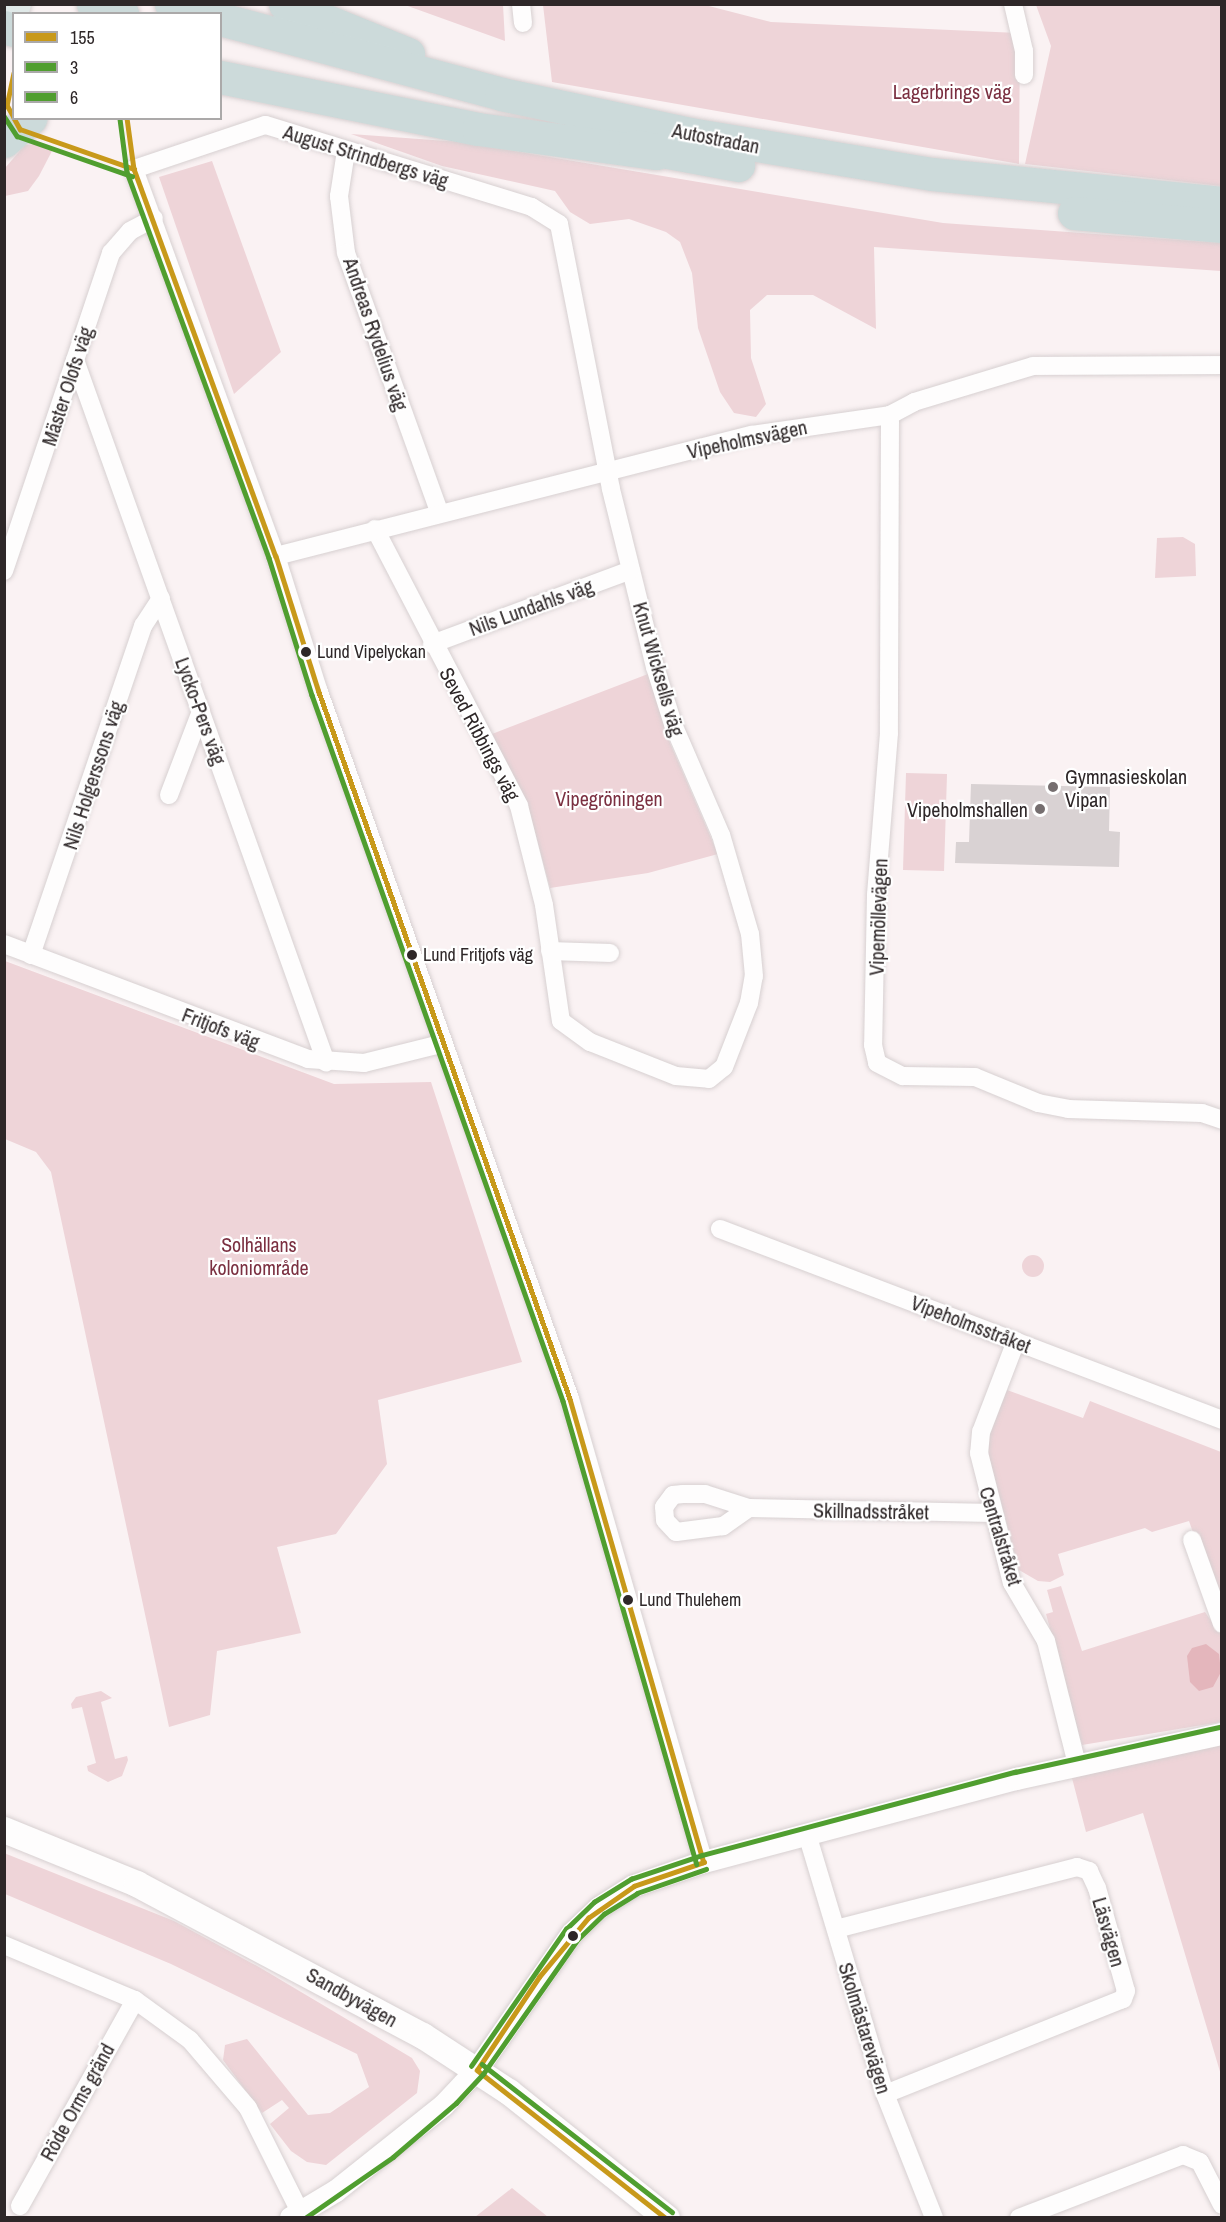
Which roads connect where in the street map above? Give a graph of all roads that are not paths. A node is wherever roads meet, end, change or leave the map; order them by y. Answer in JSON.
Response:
{"nodes":[{"id":1,"x":93,"y":4,"type":"edge"},
{"id":2,"x":171,"y":4,"type":"edge"},
{"id":3,"x":285,"y":4,"type":"edge"},
{"id":4,"x":1012,"y":4,"type":"edge"},
{"id":5,"x":116,"y":12,"type":"edge"},
{"id":6,"x":196,"y":12,"type":"edge"},
{"id":7,"x":222,"y":20,"type":"edge"},
{"id":8,"x":222,"y":43,"type":"edge"},
{"id":9,"x":1024,"y":75,"type":"dead end"},
{"id":10,"x":222,"y":77,"type":"edge"},
{"id":11,"x":501,"y":94,"type":"junction"},
{"id":12,"x":28,"y":120,"type":"edge"},
{"id":13,"x":4,"y":141,"type":"edge"},
{"id":14,"x":346,"y":151,"type":"junction"},
{"id":15,"x":688,"y":157,"type":"junction"},
{"id":16,"x":1221,"y":203,"type":"edge"},
{"id":17,"x":154,"y":218,"type":"junction"},
{"id":18,"x":1221,"y":226,"type":"edge"},
{"id":19,"x":569,"y":260,"type":"joint"},
{"id":20,"x":75,"y":360,"type":"junction"},
{"id":21,"x":1221,"y":365,"type":"edge"},
{"id":22,"x":890,"y":415,"type":"junction"},
{"id":23,"x":608,"y":471,"type":"junction"},
{"id":24,"x":439,"y":512,"type":"junction"},
{"id":25,"x":375,"y":529,"type":"junction"},
{"id":26,"x":276,"y":556,"type":"junction"},
{"id":27,"x":631,"y":570,"type":"junction"},
{"id":28,"x":4,"y":572,"type":"edge"},
{"id":29,"x":161,"y":598,"type":"junction"},
{"id":30,"x":432,"y":644,"type":"junction"},
{"id":31,"x":201,"y":711,"type":"junction"},
{"id":32,"x":170,"y":795,"type":"dead end"},
{"id":33,"x":4,"y":944,"type":"edge"},
{"id":34,"x":550,"y":951,"type":"junction"},
{"id":35,"x":610,"y":953,"type":"dead end"},
{"id":36,"x":31,"y":955,"type":"junction"},
{"id":37,"x":444,"y":1043,"type":"junction"},
{"id":38,"x":326,"y":1062,"type":"junction"},
{"id":39,"x":724,"y":1067,"type":"joint"},
{"id":40,"x":1221,"y":1120,"type":"edge"},
{"id":41,"x":720,"y":1229,"type":"dead end"},
{"id":42,"x":1016,"y":1341,"type":"junction"},
{"id":43,"x":1221,"y":1420,"type":"edge"},
{"id":44,"x":749,"y":1508,"type":"dead end"},
{"id":45,"x":993,"y":1513,"type":"junction"},
{"id":46,"x":1192,"y":1540,"type":"dead end"},
{"id":47,"x":1221,"y":1624,"type":"edge"},
{"id":48,"x":1221,"y":1734,"type":"edge"},
{"id":49,"x":1077,"y":1764,"type":"junction"},
{"id":50,"x":4,"y":1830,"type":"edge"},
{"id":51,"x":807,"y":1834,"type":"junction"},
{"id":52,"x":704,"y":1862,"type":"junction"},
{"id":53,"x":836,"y":1929,"type":"junction"},
{"id":54,"x":5,"y":1945,"type":"edge"},
{"id":55,"x":135,"y":2000,"type":"junction"},
{"id":56,"x":477,"y":2070,"type":"junction"},
{"id":57,"x":885,"y":2094,"type":"junction"},
{"id":58,"x":1221,"y":2205,"type":"edge"},
{"id":59,"x":20,"y":2206,"type":"dead end"},
{"id":60,"x":298,"y":2216,"type":"edge"},
{"id":61,"x":667,"y":2217,"type":"edge"},
{"id":62,"x":934,"y":2217,"type":"edge"},
{"id":63,"x":1019,"y":2217,"type":"edge"}],
"edges":[{"from":1,"to":5,"type":"highway"},
{"from":2,"to":6,"type":"highway"},
{"from":3,"to":11,"type":"highway"},
{"from":4,"to":9,"type":"street"},
{"from":7,"to":11,"type":"highway","name":"Autostradan"},
{"from":8,"to":15,"type":"highway","name":"Autostradan"},
{"from":10,"to":15,"type":"highway"},
{"from":11,"to":16,"type":"highway","name":"Autostradan"},
{"from":12,"to":13,"type":"highway"},
{"from":14,"to":17,"type":"street","name":"August Strindbergs väg"},
{"from":14,"to":19,"type":"street","name":"August Strindbergs väg"},
{"from":14,"to":24,"type":"street","name":"Andreas Rydelius väg"},
{"from":15,"to":18,"type":"highway","name":"Autostradan"},
{"from":17,"to":20,"type":"street","name":"Mäster Olofs väg"},
{"from":17,"to":26,"type":"street"},
{"from":19,"to":23,"type":"street","name":"Knut Wicksells väg"},
{"from":20,"to":28,"type":"street","name":"Mäster Olofs väg"},
{"from":20,"to":29,"type":"street","name":"Lycko-Pers väg"},
{"from":21,"to":22,"type":"street","name":"Vipeholmsvägen"},
{"from":22,"to":23,"type":"street","name":"Vipeholmsvägen"},
{"from":22,"to":40,"type":"street","name":"Vipemöllevägen"},
{"from":23,"to":24,"type":"street","name":"Vipeholmsvägen"},
{"from":23,"to":27,"type":"street","name":"Knut Wicksells väg"},
{"from":24,"to":25,"type":"street","name":"Vipeholmsvägen"},
{"from":25,"to":26,"type":"street","name":"Vipeholmsvägen"},
{"from":25,"to":30,"type":"street","name":"Seved Ribbings väg"},
{"from":26,"to":37,"type":"street"},
{"from":27,"to":30,"type":"street","name":"Nils Lundahls väg"},
{"from":27,"to":39,"type":"street","name":"Knut Wicksells väg"},
{"from":29,"to":31,"type":"street","name":"Lycko-Pers väg"},
{"from":29,"to":36,"type":"street","name":"Nils Holgerssons väg"},
{"from":30,"to":34,"type":"street","name":"Seved Ribbings väg"},
{"from":31,"to":32,"type":"street"},
{"from":31,"to":38,"type":"street","name":"Lycko-Pers väg"},
{"from":33,"to":36,"type":"street","name":"Fritjofs väg"},
{"from":34,"to":35,"type":"street"},
{"from":34,"to":39,"type":"street","name":"Seved Ribbings väg"},
{"from":36,"to":38,"type":"street","name":"Fritjofs väg"},
{"from":37,"to":38,"type":"street","name":"Fritjofs väg"},
{"from":37,"to":52,"type":"street"},
{"from":41,"to":42,"type":"street","name":"Vipeholmsstråket"},
{"from":42,"to":43,"type":"street","name":"Vipeholmsstråket"},
{"from":42,"to":45,"type":"street","name":"Centralstråket"},
{"from":44,"to":45,"type":"street","name":"Skillnadsstråket"},
{"from":45,"to":49,"type":"street","name":"Centralstråket"},
{"from":46,"to":47,"type":"street"},
{"from":48,"to":49,"type":"street"},
{"from":49,"to":51,"type":"street"},
{"from":50,"to":56,"type":"main road","name":"Sandbyvägen"},
{"from":51,"to":52,"type":"street"},
{"from":51,"to":53,"type":"street","name":"Skolmästarevägen"},
{"from":52,"to":56,"type":"street"},
{"from":53,"to":57,"type":"street","name":"Skolmästarevägen"},
{"from":53,"to":57,"type":"street","name":"Läsvägen"},
{"from":54,"to":55,"type":"street"},
{"from":55,"to":59,"type":"street","name":"Röde Orms gränd"},
{"from":55,"to":60,"type":"street"},
{"from":56,"to":60,"type":"street"},
{"from":56,"to":61,"type":"main road","name":"Sandbyvägen"},
{"from":57,"to":62,"type":"street","name":"Skolmästarevägen"},
{"from":58,"to":63,"type":"street"}]}
